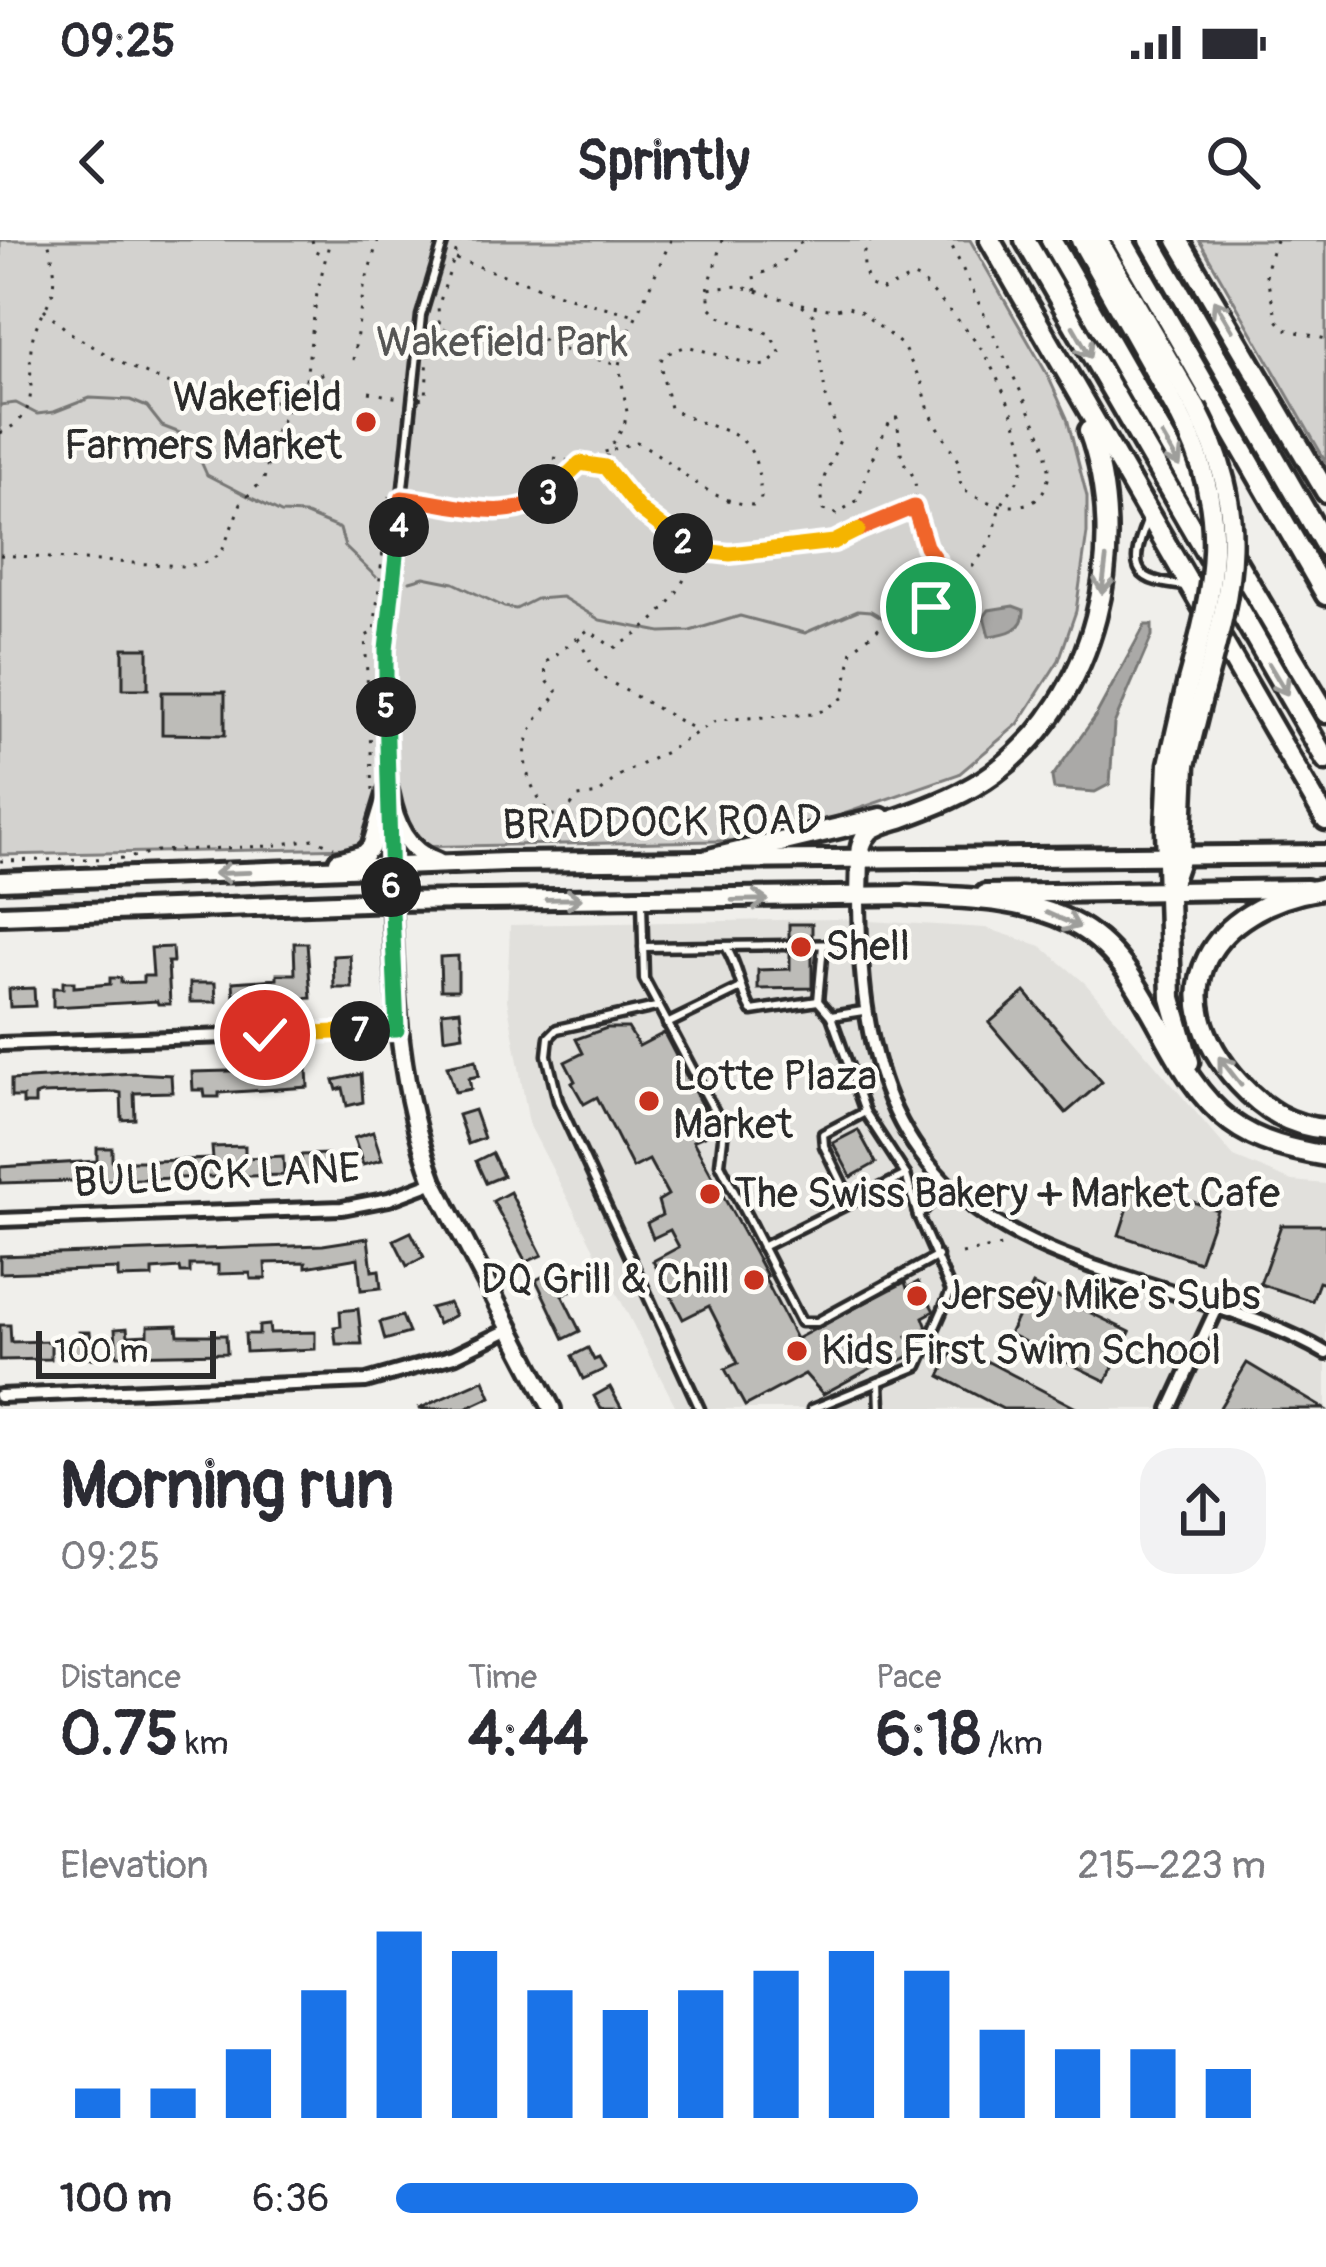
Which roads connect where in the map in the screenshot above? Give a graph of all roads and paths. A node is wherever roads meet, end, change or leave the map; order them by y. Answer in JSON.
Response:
{"nodes":[{"id":1,"x":48,"y":240,"type":"edge"},
{"id":2,"x":311,"y":240,"type":"edge"},
{"id":3,"x":330,"y":240,"type":"edge"},
{"id":4,"x":378,"y":240,"type":"edge"},
{"id":5,"x":444,"y":240,"type":"edge"},
{"id":6,"x":460,"y":240,"type":"edge"},
{"id":7,"x":671,"y":240,"type":"edge"},
{"id":8,"x":722,"y":240,"type":"edge"},
{"id":9,"x":803,"y":240,"type":"edge"},
{"id":10,"x":871,"y":240,"type":"edge"},
{"id":11,"x":949,"y":240,"type":"edge"},
{"id":12,"x":990,"y":240,"type":"edge"},
{"id":13,"x":1024,"y":240,"type":"edge"},
{"id":14,"x":1051,"y":240,"type":"edge"},
{"id":15,"x":1081,"y":240,"type":"edge"},
{"id":16,"x":1097,"y":240,"type":"edge"},
{"id":17,"x":1123,"y":240,"type":"edge"},
{"id":18,"x":1150,"y":240,"type":"edge"},
{"id":19,"x":1178,"y":240,"type":"edge"},
{"id":20,"x":1276,"y":240,"type":"edge"},
{"id":21,"x":326,"y":255,"type":"junction"},
{"id":22,"x":454,"y":258,"type":"junction"},
{"id":23,"x":708,"y":289,"type":"junction"},
{"id":24,"x":757,"y":293,"type":"junction"},
{"id":25,"x":800,"y":304,"type":"junction"},
{"id":26,"x":44,"y":308,"type":"junction"},
{"id":27,"x":639,"y":316,"type":"junction"},
{"id":28,"x":542,"y":339,"type":"dead end"},
{"id":29,"x":1326,"y":339,"type":"edge"},
{"id":30,"x":1049,"y":345,"type":"junction"},
{"id":31,"x":522,"y":353,"type":"dead end"},
{"id":32,"x":353,"y":360,"type":"dead end"},
{"id":33,"x":619,"y":365,"type":"junction"},
{"id":34,"x":325,"y":373,"type":"dead end"},
{"id":35,"x":306,"y":379,"type":"junction"},
{"id":36,"x":291,"y":405,"type":"junction"},
{"id":37,"x":1188,"y":412,"type":"junction"},
{"id":38,"x":0,"y":433,"type":"edge"},
{"id":39,"x":608,"y":451,"type":"junction"},
{"id":40,"x":554,"y":458,"type":"dead end"},
{"id":41,"x":580,"y":463,"type":"junction"},
{"id":42,"x":605,"y":467,"type":"junction"},
{"id":43,"x":1326,"y":488,"type":"edge"},
{"id":44,"x":388,"y":496,"type":"dead end"},
{"id":45,"x":402,"y":498,"type":"junction"},
{"id":46,"x":1001,"y":504,"type":"junction"},
{"id":47,"x":914,"y":507,"type":"junction"},
{"id":48,"x":1150,"y":515,"type":"junction"},
{"id":49,"x":1326,"y":547,"type":"edge"},
{"id":50,"x":695,"y":550,"type":"junction"},
{"id":51,"x":0,"y":555,"type":"edge"},
{"id":52,"x":953,"y":585,"type":"junction"},
{"id":53,"x":1192,"y":587,"type":"junction"},
{"id":54,"x":1326,"y":595,"type":"edge"},
{"id":55,"x":578,"y":636,"type":"junction"},
{"id":56,"x":386,"y":650,"type":"joint"},
{"id":57,"x":1326,"y":713,"type":"edge"},
{"id":58,"x":697,"y":731,"type":"junction"},
{"id":59,"x":1326,"y":760,"type":"edge"},
{"id":60,"x":381,"y":792,"type":"junction"},
{"id":61,"x":932,"y":805,"type":"junction"},
{"id":62,"x":1326,"y":820,"type":"edge"},
{"id":63,"x":339,"y":848,"type":"dead end"},
{"id":64,"x":1174,"y":854,"type":"junction"},
{"id":65,"x":1326,"y":854,"type":"edge"},
{"id":66,"x":860,"y":856,"type":"junction"},
{"id":67,"x":709,"y":859,"type":"junction"},
{"id":68,"x":0,"y":861,"type":"edge"},
{"id":69,"x":450,"y":864,"type":"junction"},
{"id":70,"x":390,"y":866,"type":"junction"},
{"id":71,"x":304,"y":870,"type":"junction"},
{"id":72,"x":0,"y":881,"type":"edge"},
{"id":73,"x":1324,"y":889,"type":"edge"},
{"id":74,"x":1169,"y":890,"type":"junction"},
{"id":75,"x":907,"y":895,"type":"junction"},
{"id":76,"x":859,"y":897,"type":"junction"},
{"id":77,"x":642,"y":899,"type":"junction"},
{"id":78,"x":392,"y":901,"type":"junction"},
{"id":79,"x":0,"y":915,"type":"edge"},
{"id":80,"x":860,"y":944,"type":"junction"},
{"id":81,"x":823,"y":945,"type":"junction"},
{"id":82,"x":643,"y":947,"type":"junction"},
{"id":83,"x":726,"y":947,"type":"junction"},
{"id":84,"x":739,"y":988,"type":"junction"},
{"id":85,"x":818,"y":1001,"type":"junction"},
{"id":86,"x":656,"y":1007,"type":"junction"},
{"id":87,"x":863,"y":1011,"type":"junction"},
{"id":88,"x":831,"y":1016,"type":"junction"},
{"id":89,"x":668,"y":1024,"type":"junction"},
{"id":90,"x":397,"y":1030,"type":"junction"},
{"id":91,"x":0,"y":1044,"type":"edge"},
{"id":92,"x":1214,"y":1108,"type":"junction"},
{"id":93,"x":865,"y":1112,"type":"junction"},
{"id":94,"x":1326,"y":1129,"type":"edge"},
{"id":95,"x":1326,"y":1156,"type":"edge"},
{"id":96,"x":906,"y":1174,"type":"junction"},
{"id":97,"x":434,"y":1182,"type":"junction"},
{"id":98,"x":948,"y":1184,"type":"junction"},
{"id":99,"x":851,"y":1202,"type":"junction"},
{"id":100,"x":918,"y":1216,"type":"junction"},
{"id":101,"x":0,"y":1220,"type":"edge"},
{"id":102,"x":1006,"y":1245,"type":"dead end"},
{"id":103,"x":762,"y":1247,"type":"junction"},
{"id":104,"x":962,"y":1254,"type":"dead end"},
{"id":105,"x":938,"y":1256,"type":"junction"},
{"id":106,"x":1217,"y":1308,"type":"junction"},
{"id":107,"x":510,"y":1329,"type":"junction"},
{"id":108,"x":1326,"y":1354,"type":"edge"},
{"id":109,"x":879,"y":1382,"type":"junction"},
{"id":110,"x":0,"y":1396,"type":"edge"},
{"id":111,"x":551,"y":1409,"type":"edge"},
{"id":112,"x":700,"y":1409,"type":"edge"},
{"id":113,"x":812,"y":1409,"type":"edge"},
{"id":114,"x":880,"y":1409,"type":"edge"},
{"id":115,"x":1169,"y":1409,"type":"edge"}],
"edges":[{"from":1,"to":26,"type":"path"},
{"from":2,"to":21,"type":"path"},
{"from":3,"to":21,"type":"path"},
{"from":4,"to":32,"type":"path"},
{"from":5,"to":45,"type":"lane"},
{"from":6,"to":22,"type":"path"},
{"from":7,"to":27,"type":"path"},
{"from":8,"to":23,"type":"path"},
{"from":9,"to":24,"type":"path"},
{"from":10,"to":46,"type":"path"},
{"from":11,"to":46,"type":"path"},
{"from":12,"to":30,"type":"highway"},
{"from":13,"to":59,"type":"highway","one_way":true},
{"from":14,"to":57,"type":"highway","one_way":true},
{"from":15,"to":37,"type":"highway"},
{"from":16,"to":37,"type":"highway"},
{"from":17,"to":54,"type":"highway"},
{"from":18,"to":49,"type":"highway"},
{"from":43,"to":19,"type":"highway","one_way":true},
{"from":20,"to":29,"type":"path"},
{"from":21,"to":35,"type":"path"},
{"from":22,"to":27,"type":"path"},
{"from":22,"to":31,"type":"path"},
{"from":23,"to":24,"type":"path"},
{"from":23,"to":39,"type":"path"},
{"from":24,"to":25,"type":"path"},
{"from":25,"to":46,"type":"path"},
{"from":25,"to":47,"type":"path"},
{"from":26,"to":36,"type":"path"},
{"from":26,"to":38,"type":"path"},
{"from":27,"to":33,"type":"path"},
{"from":28,"to":33,"type":"path"},
{"from":30,"to":48,"type":"highway"},
{"from":30,"to":61,"type":"highway","one_way":true},
{"from":33,"to":39,"type":"path"},
{"from":34,"to":35,"type":"path"},
{"from":35,"to":36,"type":"path"},
{"from":36,"to":51,"type":"path"},
{"from":37,"to":64,"type":"highway","bridge":true},
{"from":39,"to":41,"type":"path"},
{"from":39,"to":42,"type":"path"},
{"from":40,"to":41,"type":"path"},
{"from":41,"to":42,"type":"path"},
{"from":41,"to":45,"type":"path"},
{"from":42,"to":50,"type":"path"},
{"from":44,"to":60,"type":"path"},
{"from":45,"to":56,"type":"lane"},
{"from":46,"to":52,"type":"path"},
{"from":47,"to":50,"type":"path"},
{"from":47,"to":52,"type":"path"},
{"from":48,"to":53,"type":"highway"},
{"from":48,"to":53,"type":"lane"},
{"from":50,"to":55,"type":"path"},
{"from":52,"to":58,"type":"path"},
{"from":53,"to":62,"type":"highway"},
{"from":55,"to":58,"type":"path"},
{"from":55,"to":58,"type":"path"},
{"from":56,"to":60,"type":"street"},
{"from":60,"to":69,"type":"main road"},
{"from":60,"to":70,"type":"street"},
{"from":60,"to":71,"type":"main road"},
{"from":61,"to":66,"type":"highway"},
{"from":61,"to":67,"type":"highway"},
{"from":63,"to":68,"type":"path"},
{"from":64,"to":65,"type":"main road","name":"BRADDOCK ROAD"},
{"from":64,"to":66,"type":"main road","name":"BRADDOCK ROAD"},
{"from":64,"to":74,"type":"highway"},
{"from":66,"to":67,"type":"main road","name":"BRADDOCK ROAD"},
{"from":66,"to":76,"type":"main road"},
{"from":67,"to":69,"type":"main road","name":"BRADDOCK ROAD"},
{"from":69,"to":70,"type":"main road","name":"BRADDOCK ROAD"},
{"from":70,"to":71,"type":"main road","name":"BRADDOCK ROAD"},
{"from":70,"to":78,"type":"street"},
{"from":71,"to":72,"type":"main road","name":"BRADDOCK ROAD","one_way":true},
{"from":73,"to":74,"type":"main road","name":"BRADDOCK ROAD"},
{"from":94,"to":73,"type":"highway","one_way":true},
{"from":74,"to":75,"type":"main road","name":"BRADDOCK ROAD"},
{"from":74,"to":92,"type":"highway"},
{"from":75,"to":76,"type":"main road","name":"BRADDOCK ROAD"},
{"from":75,"to":92,"type":"highway","one_way":true},
{"from":77,"to":76,"type":"main road","name":"BRADDOCK ROAD","one_way":true},
{"from":76,"to":80,"type":"street"},
{"from":78,"to":77,"type":"main road","name":"BRADDOCK ROAD","one_way":true},
{"from":77,"to":82,"type":"lane"},
{"from":78,"to":79,"type":"main road","name":"BRADDOCK ROAD"},
{"from":78,"to":90,"type":"street"},
{"from":80,"to":81,"type":"lane"},
{"from":80,"to":87,"type":"street"},
{"from":81,"to":83,"type":"lane"},
{"from":81,"to":85,"type":"lane"},
{"from":82,"to":83,"type":"lane"},
{"from":82,"to":86,"type":"lane"},
{"from":83,"to":84,"type":"lane"},
{"from":84,"to":85,"type":"lane"},
{"from":84,"to":89,"type":"lane"},
{"from":85,"to":88,"type":"lane"},
{"from":86,"to":89,"type":"lane"},
{"from":86,"to":112,"type":"lane"},
{"from":87,"to":88,"type":"lane"},
{"from":87,"to":98,"type":"street"},
{"from":88,"to":93,"type":"lane"},
{"from":89,"to":103,"type":"lane"},
{"from":90,"to":91,"type":"street"},
{"from":90,"to":97,"type":"street"},
{"from":92,"to":95,"type":"highway"},
{"from":93,"to":96,"type":"lane"},
{"from":93,"to":99,"type":"lane"},
{"from":96,"to":99,"type":"lane"},
{"from":96,"to":100,"type":"lane"},
{"from":97,"to":101,"type":"street","name":"BULLOCK LANE"},
{"from":97,"to":107,"type":"street"},
{"from":98,"to":100,"type":"lane"},
{"from":98,"to":106,"type":"street"},
{"from":99,"to":103,"type":"lane"},
{"from":100,"to":105,"type":"lane"},
{"from":102,"to":104,"type":"path"},
{"from":103,"to":105,"type":"lane"},
{"from":105,"to":109,"type":"lane"},
{"from":106,"to":108,"type":"street"},
{"from":106,"to":115,"type":"street"},
{"from":107,"to":110,"type":"street"},
{"from":107,"to":111,"type":"street"},
{"from":109,"to":113,"type":"lane"},
{"from":109,"to":114,"type":"lane"}]}
